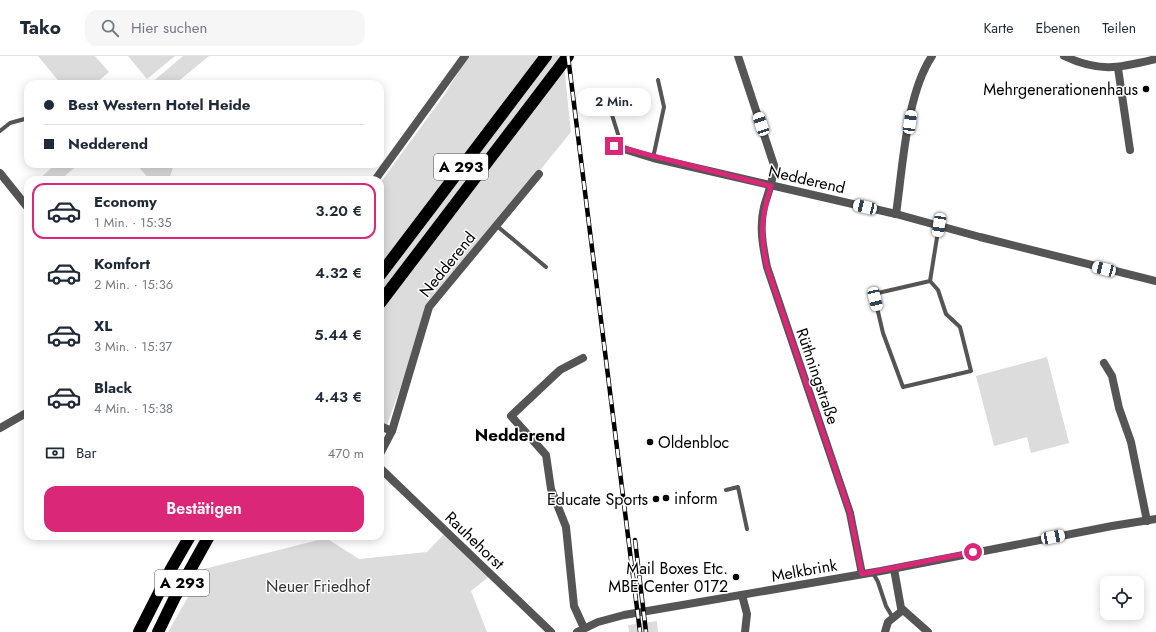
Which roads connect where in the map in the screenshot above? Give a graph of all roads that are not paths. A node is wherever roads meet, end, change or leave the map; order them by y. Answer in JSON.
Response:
{"nodes":[{"id":1,"x":465,"y":56,"type":"edge"},
{"id":2,"x":568,"y":56,"type":"edge"},
{"id":3,"x":738,"y":56,"type":"edge"},
{"id":4,"x":932,"y":56,"type":"edge"},
{"id":5,"x":1064,"y":56,"type":"edge"},
{"id":6,"x":545,"y":58,"type":"edge"},
{"id":7,"x":1156,"y":59,"type":"edge"},
{"id":8,"x":1118,"y":68,"type":"junction"},
{"id":9,"x":658,"y":80,"type":"dead end"},
{"id":10,"x":612,"y":115,"type":"dead end"},
{"id":11,"x":24,"y":119,"type":"edge"},
{"id":12,"x":0,"y":131,"type":"edge"},
{"id":13,"x":614,"y":146,"type":"dead end"},
{"id":14,"x":622,"y":149,"type":"junction"},
{"id":15,"x":1130,"y":150,"type":"dead end"},
{"id":16,"x":653,"y":158,"type":"junction"},
{"id":17,"x":384,"y":168,"type":"edge"},
{"id":18,"x":0,"y":173,"type":"edge"},
{"id":19,"x":540,"y":174,"type":"dead end"},
{"id":20,"x":771,"y":186,"type":"junction"},
{"id":21,"x":24,"y":203,"type":"edge"},
{"id":22,"x":896,"y":214,"type":"junction"},
{"id":23,"x":939,"y":225,"type":"junction"},
{"id":24,"x":497,"y":226,"type":"junction"},
{"id":25,"x":546,"y":267,"type":"dead end"},
{"id":26,"x":384,"y":269,"type":"edge"},
{"id":27,"x":930,"y":281,"type":"junction"},
{"id":28,"x":1156,"y":281,"type":"edge"},
{"id":29,"x":384,"y":298,"type":"edge"},
{"id":30,"x":583,"y":358,"type":"dead end"},
{"id":31,"x":1104,"y":363,"type":"dead end"},
{"id":32,"x":24,"y":414,"type":"edge"},
{"id":33,"x":0,"y":428,"type":"edge"},
{"id":34,"x":384,"y":428,"type":"edge"},
{"id":35,"x":392,"y":431,"type":"junction"},
{"id":36,"x":384,"y":446,"type":"edge"},
{"id":37,"x":384,"y":472,"type":"edge"},
{"id":38,"x":726,"y":490,"type":"dead end"},
{"id":39,"x":1156,"y":519,"type":"edge"},
{"id":40,"x":1147,"y":521,"type":"junction"},
{"id":41,"x":747,"y":530,"type":"dead end"},
{"id":42,"x":188,"y":540,"type":"edge"},
{"id":43,"x":207,"y":540,"type":"edge"},
{"id":44,"x":894,"y":568,"type":"junction"},
{"id":45,"x":873,"y":573,"type":"junction"},
{"id":46,"x":862,"y":574,"type":"junction"},
{"id":47,"x":742,"y":595,"type":"junction"},
{"id":48,"x":903,"y":610,"type":"junction"},
{"id":49,"x":893,"y":618,"type":"junction"},
{"id":50,"x":581,"y":630,"type":"edge"},
{"id":51,"x":139,"y":632,"type":"edge"},
{"id":52,"x":158,"y":632,"type":"edge"},
{"id":53,"x":551,"y":632,"type":"edge"},
{"id":54,"x":745,"y":632,"type":"edge"},
{"id":55,"x":885,"y":632,"type":"edge"},
{"id":56,"x":928,"y":632,"type":"edge"}],
"edges":[{"from":1,"to":17,"type":"street"},
{"from":2,"to":29,"type":"highway","number":"A 293"},
{"from":3,"to":20,"type":"street","name":"Rüthningstraße"},
{"from":4,"to":22,"type":"street"},
{"from":5,"to":8,"type":"street"},
{"from":6,"to":26,"type":"highway","number":"A 293"},
{"from":7,"to":8,"type":"street"},
{"from":8,"to":15,"type":"street"},
{"from":9,"to":16,"type":"lane"},
{"from":10,"to":14,"type":"lane"},
{"from":11,"to":12,"type":"lane"},
{"from":13,"to":14,"type":"street","name":"Nedderend"},
{"from":14,"to":16,"type":"street","name":"Nedderend"},
{"from":16,"to":20,"type":"street","name":"Nedderend"},
{"from":18,"to":21,"type":"street"},
{"from":19,"to":24,"type":"street","name":"Nedderend"},
{"from":20,"to":22,"type":"street","name":"Nedderend"},
{"from":20,"to":46,"type":"street","name":"Rüthningstraße"},
{"from":22,"to":23,"type":"street","name":"Nedderend"},
{"from":23,"to":27,"type":"lane"},
{"from":23,"to":28,"type":"street","name":"Nedderend"},
{"from":24,"to":25,"type":"lane"},
{"from":24,"to":35,"type":"street","name":"Nedderend"},
{"from":27,"to":27,"type":"lane"},
{"from":30,"to":50,"type":"street"},
{"from":31,"to":40,"type":"street"},
{"from":32,"to":33,"type":"street"},
{"from":34,"to":35,"type":"street"},
{"from":35,"to":36,"type":"street","name":"Nedderend"},
{"from":37,"to":53,"type":"street","name":"Rauhehorst"},
{"from":38,"to":41,"type":"lane"},
{"from":39,"to":40,"type":"street","name":"Melkbrink"},
{"from":40,"to":44,"type":"street","name":"Melkbrink"},
{"from":42,"to":51,"type":"highway","number":"A 293"},
{"from":43,"to":52,"type":"highway","number":"A 293"},
{"from":44,"to":45,"type":"street","name":"Melkbrink"},
{"from":44,"to":48,"type":"street"},
{"from":45,"to":46,"type":"street","name":"Melkbrink"},
{"from":45,"to":49,"type":"lane"},
{"from":46,"to":47,"type":"street","name":"Melkbrink"},
{"from":47,"to":50,"type":"street","name":"Melkbrink"},
{"from":47,"to":54,"type":"street"},
{"from":48,"to":49,"type":"street"},
{"from":48,"to":56,"type":"street"},
{"from":49,"to":55,"type":"street"}]}
